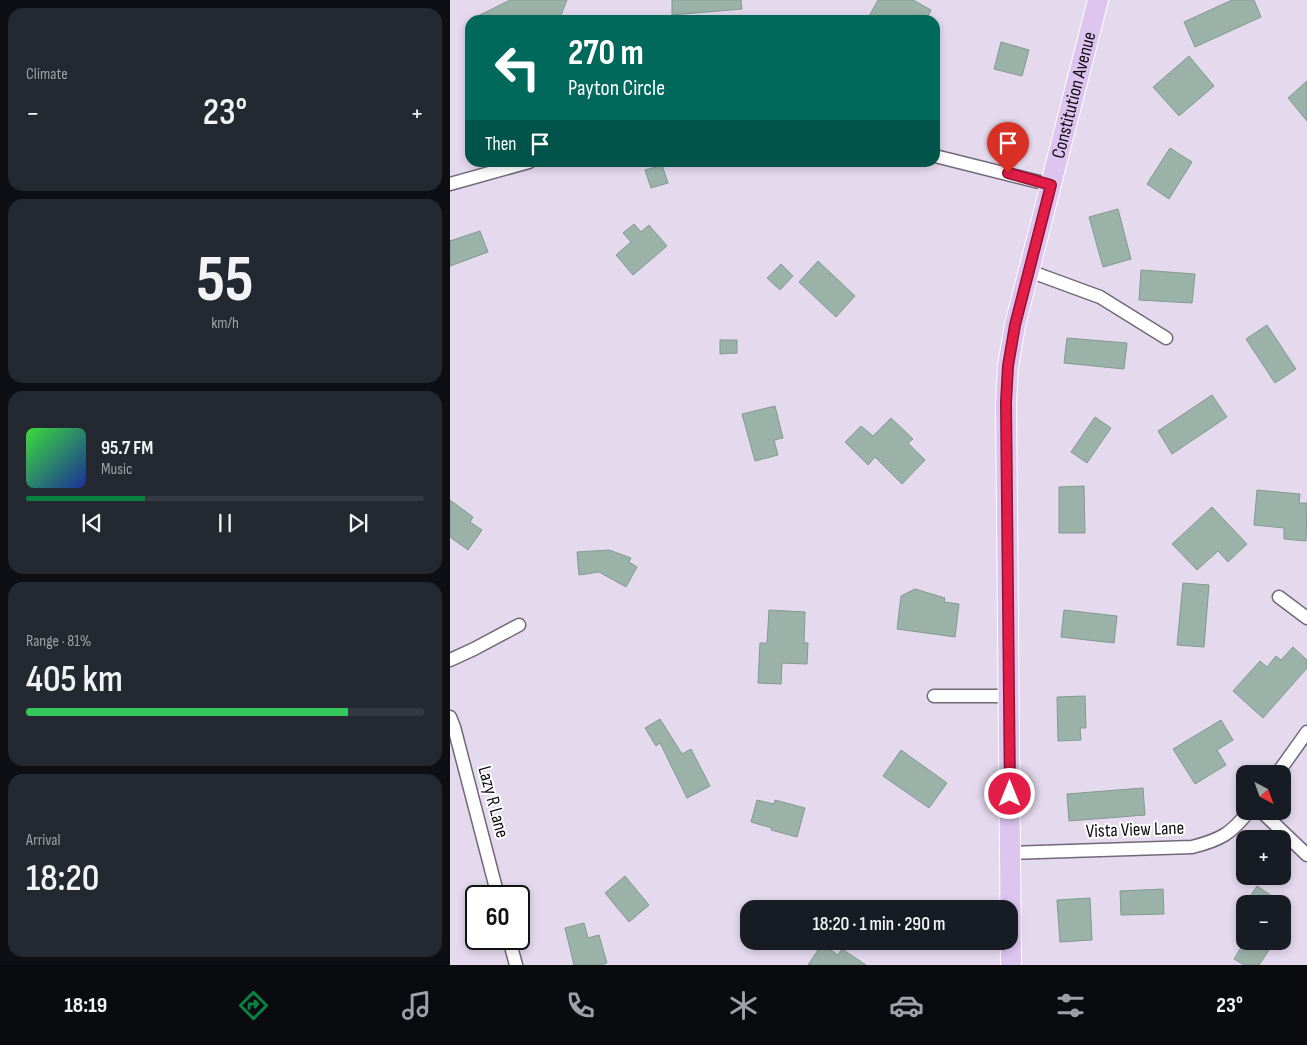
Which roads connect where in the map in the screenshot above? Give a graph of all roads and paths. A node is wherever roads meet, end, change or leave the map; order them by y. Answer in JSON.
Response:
{"nodes":[{"id":1,"x":1098,"y":0,"type":"edge"},
{"id":2,"x":940,"y":157,"type":"edge"},
{"id":3,"x":511,"y":167,"type":"edge"},
{"id":4,"x":450,"y":184,"type":"edge"},
{"id":5,"x":1051,"y":185,"type":"junction"},
{"id":6,"x":1029,"y":271,"type":"junction"},
{"id":7,"x":1166,"y":338,"type":"dead end"},
{"id":8,"x":1279,"y":597,"type":"dead end"},
{"id":9,"x":1307,"y":618,"type":"edge"},
{"id":10,"x":518,"y":625,"type":"dead end"},
{"id":11,"x":450,"y":660,"type":"edge"},
{"id":12,"x":934,"y":696,"type":"dead end"},
{"id":13,"x":1009,"y":696,"type":"junction"},
{"id":14,"x":450,"y":717,"type":"edge"},
{"id":15,"x":1307,"y":732,"type":"edge"},
{"id":16,"x":1283,"y":765,"type":"edge"},
{"id":17,"x":1242,"y":820,"type":"edge"},
{"id":18,"x":1270,"y":820,"type":"edge"},
{"id":19,"x":1010,"y":853,"type":"junction"},
{"id":20,"x":1307,"y":855,"type":"edge"},
{"id":21,"x":495,"y":885,"type":"edge"},
{"id":22,"x":512,"y":950,"type":"edge"},
{"id":23,"x":516,"y":965,"type":"edge"},
{"id":24,"x":1011,"y":965,"type":"edge"}],
"edges":[{"from":1,"to":5,"type":"main road","name":"Constitution Avenue"},
{"from":2,"to":5,"type":"street"},
{"from":3,"to":4,"type":"street"},
{"from":5,"to":6,"type":"main road","name":"Constitution Avenue"},
{"from":6,"to":7,"type":"street"},
{"from":6,"to":13,"type":"main road","name":"Constitution Avenue"},
{"from":8,"to":9,"type":"street"},
{"from":10,"to":11,"type":"street"},
{"from":12,"to":13,"type":"street"},
{"from":13,"to":19,"type":"main road","name":"Constitution Avenue"},
{"from":14,"to":21,"type":"street","name":"Lazy R Lane"},
{"from":15,"to":16,"type":"street"},
{"from":17,"to":19,"type":"street","name":"Vista View Lane"},
{"from":18,"to":20,"type":"street"},
{"from":19,"to":24,"type":"main road","name":"Constitution Avenue"},
{"from":22,"to":23,"type":"street"}]}
